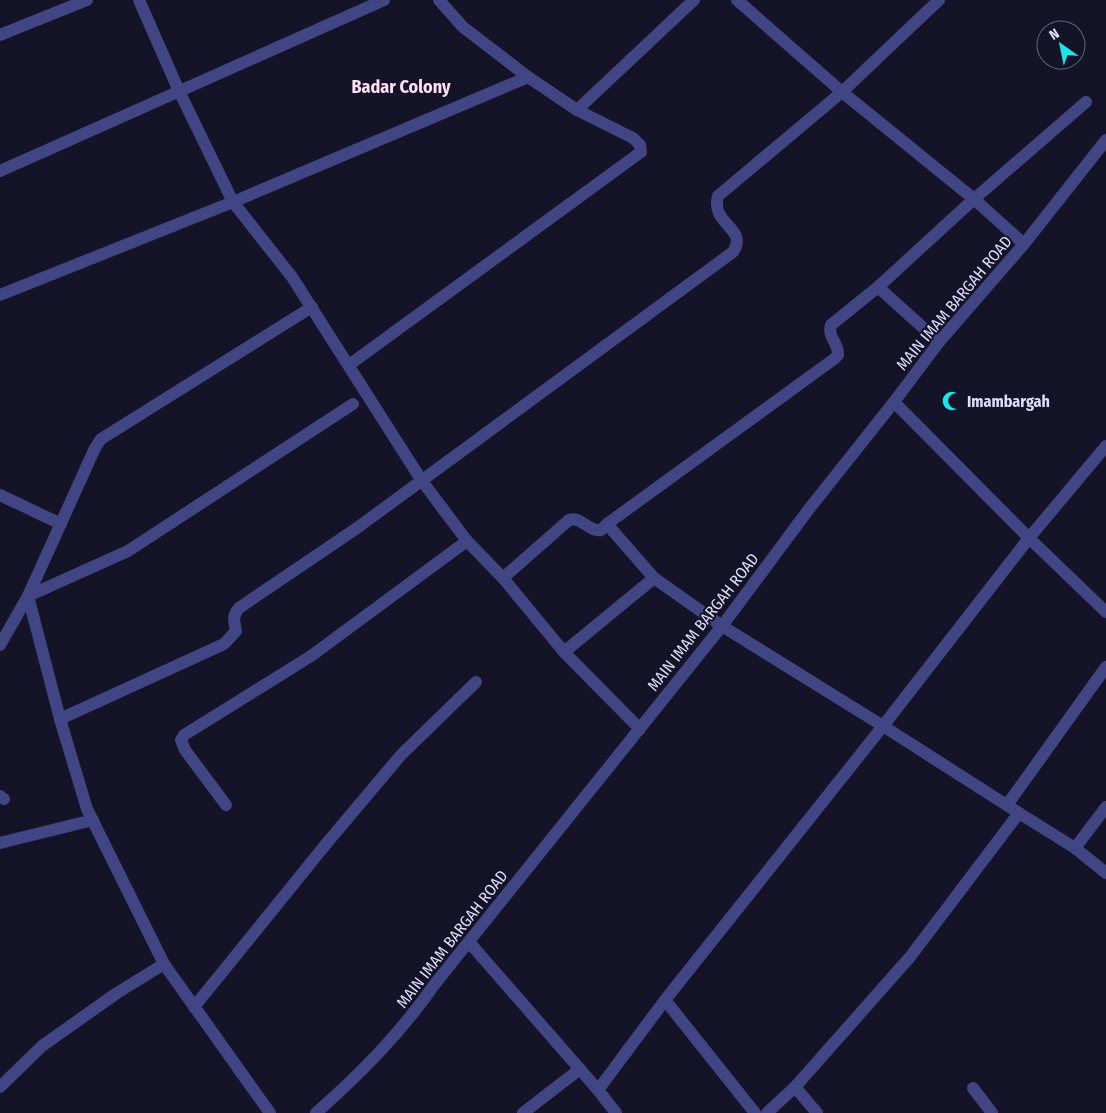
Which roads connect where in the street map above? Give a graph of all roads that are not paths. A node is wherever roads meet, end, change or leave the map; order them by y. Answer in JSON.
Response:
{"nodes":[{"id":1,"x":87,"y":0,"type":"edge"},
{"id":2,"x":139,"y":0,"type":"edge"},
{"id":3,"x":384,"y":0,"type":"edge"},
{"id":4,"x":439,"y":0,"type":"edge"},
{"id":5,"x":694,"y":0,"type":"edge"},
{"id":6,"x":738,"y":0,"type":"edge"},
{"id":7,"x":939,"y":0,"type":"edge"},
{"id":8,"x":0,"y":35,"type":"edge"},
{"id":9,"x":528,"y":77,"type":"junction"},
{"id":10,"x":179,"y":91,"type":"junction"},
{"id":11,"x":842,"y":92,"type":"junction"},
{"id":12,"x":1086,"y":102,"type":"dead end"},
{"id":13,"x":577,"y":110,"type":"junction"},
{"id":14,"x":1106,"y":140,"type":"edge"},
{"id":15,"x":0,"y":171,"type":"edge"},
{"id":16,"x":974,"y":200,"type":"junction"},
{"id":17,"x":233,"y":202,"type":"junction"},
{"id":18,"x":1024,"y":244,"type":"junction"},
{"id":19,"x":878,"y":287,"type":"junction"},
{"id":20,"x":0,"y":295,"type":"edge"},
{"id":21,"x":312,"y":307,"type":"junction"},
{"id":22,"x":939,"y":342,"type":"junction"},
{"id":23,"x":349,"y":365,"type":"junction"},
{"id":24,"x":894,"y":402,"type":"junction"},
{"id":25,"x":353,"y":404,"type":"dead end"},
{"id":26,"x":1106,"y":446,"type":"edge"},
{"id":27,"x":422,"y":481,"type":"junction"},
{"id":28,"x":0,"y":495,"type":"edge"},
{"id":29,"x":61,"y":524,"type":"junction"},
{"id":30,"x":607,"y":524,"type":"junction"},
{"id":31,"x":1029,"y":538,"type":"junction"},
{"id":32,"x":467,"y":541,"type":"junction"},
{"id":33,"x":503,"y":578,"type":"junction"},
{"id":34,"x":654,"y":578,"type":"junction"},
{"id":35,"x":28,"y":596,"type":"junction"},
{"id":36,"x":1106,"y":612,"type":"edge"},
{"id":37,"x":722,"y":626,"type":"junction"},
{"id":38,"x":0,"y":645,"type":"edge"},
{"id":39,"x":564,"y":652,"type":"junction"},
{"id":40,"x":1106,"y":667,"type":"edge"},
{"id":41,"x":476,"y":682,"type":"dead end"},
{"id":42,"x":60,"y":719,"type":"junction"},
{"id":43,"x":883,"y":726,"type":"junction"},
{"id":44,"x":640,"y":729,"type":"junction"},
{"id":45,"x":226,"y":805,"type":"dead end"},
{"id":46,"x":1006,"y":805,"type":"junction"},
{"id":47,"x":1106,"y":807,"type":"edge"},
{"id":48,"x":1019,"y":813,"type":"junction"},
{"id":49,"x":93,"y":820,"type":"junction"},
{"id":50,"x":0,"y":843,"type":"edge"},
{"id":51,"x":1075,"y":848,"type":"junction"},
{"id":52,"x":1106,"y":873,"type":"edge"},
{"id":53,"x":470,"y":942,"type":"junction"},
{"id":54,"x":164,"y":964,"type":"junction"},
{"id":55,"x":664,"y":1000,"type":"junction"},
{"id":56,"x":194,"y":1007,"type":"junction"},
{"id":57,"x":580,"y":1069,"type":"junction"},
{"id":58,"x":0,"y":1086,"type":"edge"},
{"id":59,"x":795,"y":1087,"type":"junction"},
{"id":60,"x":973,"y":1088,"type":"dead end"},
{"id":61,"x":598,"y":1090,"type":"junction"},
{"id":62,"x":270,"y":1113,"type":"edge"},
{"id":63,"x":316,"y":1113,"type":"edge"},
{"id":64,"x":523,"y":1113,"type":"edge"},
{"id":65,"x":616,"y":1113,"type":"edge"},
{"id":66,"x":755,"y":1113,"type":"edge"},
{"id":67,"x":767,"y":1113,"type":"edge"},
{"id":68,"x":817,"y":1113,"type":"edge"},
{"id":69,"x":992,"y":1113,"type":"edge"}],
"edges":[{"from":1,"to":8,"type":"street"},
{"from":2,"to":10,"type":"street"},
{"from":3,"to":10,"type":"street"},
{"from":4,"to":9,"type":"street"},
{"from":5,"to":13,"type":"street"},
{"from":6,"to":11,"type":"street"},
{"from":7,"to":11,"type":"street"},
{"from":9,"to":13,"type":"street"},
{"from":9,"to":17,"type":"street"},
{"from":10,"to":15,"type":"street"},
{"from":10,"to":17,"type":"street"},
{"from":11,"to":16,"type":"street"},
{"from":11,"to":27,"type":"street"},
{"from":12,"to":16,"type":"street"},
{"from":13,"to":23,"type":"street"},
{"from":14,"to":18,"type":"street","name":"MAIN IMAM BARGAH ROAD"},
{"from":16,"to":18,"type":"street"},
{"from":16,"to":19,"type":"street"},
{"from":17,"to":20,"type":"street"},
{"from":17,"to":21,"type":"street"},
{"from":18,"to":22,"type":"street","name":"MAIN IMAM BARGAH ROAD"},
{"from":19,"to":22,"type":"street"},
{"from":19,"to":30,"type":"street"},
{"from":21,"to":23,"type":"street"},
{"from":21,"to":29,"type":"street"},
{"from":22,"to":24,"type":"street","name":"MAIN IMAM BARGAH ROAD"},
{"from":23,"to":27,"type":"street"},
{"from":24,"to":31,"type":"street"},
{"from":24,"to":37,"type":"street","name":"MAIN IMAM BARGAH ROAD"},
{"from":25,"to":35,"type":"street"},
{"from":26,"to":31,"type":"street"},
{"from":27,"to":32,"type":"street"},
{"from":27,"to":42,"type":"street"},
{"from":28,"to":29,"type":"street"},
{"from":29,"to":35,"type":"street"},
{"from":30,"to":33,"type":"street"},
{"from":30,"to":34,"type":"street"},
{"from":31,"to":36,"type":"street"},
{"from":31,"to":43,"type":"street"},
{"from":32,"to":33,"type":"street"},
{"from":32,"to":45,"type":"street"},
{"from":33,"to":39,"type":"street"},
{"from":34,"to":37,"type":"street"},
{"from":34,"to":39,"type":"street"},
{"from":35,"to":38,"type":"street"},
{"from":35,"to":42,"type":"street"},
{"from":37,"to":43,"type":"street"},
{"from":37,"to":44,"type":"street","name":"MAIN IMAM BARGAH ROAD"},
{"from":39,"to":44,"type":"street"},
{"from":40,"to":46,"type":"street"},
{"from":41,"to":56,"type":"street"},
{"from":42,"to":49,"type":"street"},
{"from":43,"to":46,"type":"street"},
{"from":43,"to":55,"type":"street"},
{"from":44,"to":53,"type":"street","name":"MAIN IMAM BARGAH ROAD"},
{"from":46,"to":48,"type":"street"},
{"from":47,"to":51,"type":"street"},
{"from":48,"to":51,"type":"street"},
{"from":48,"to":59,"type":"street"},
{"from":49,"to":50,"type":"street"},
{"from":49,"to":54,"type":"street"},
{"from":51,"to":52,"type":"street"},
{"from":53,"to":57,"type":"street"},
{"from":53,"to":63,"type":"street","name":"MAIN IMAM BARGAH ROAD"},
{"from":54,"to":56,"type":"street"},
{"from":54,"to":58,"type":"street"},
{"from":55,"to":61,"type":"street"},
{"from":55,"to":66,"type":"street"},
{"from":56,"to":62,"type":"street"},
{"from":57,"to":61,"type":"street"},
{"from":57,"to":64,"type":"street"},
{"from":59,"to":67,"type":"street"},
{"from":59,"to":68,"type":"street"},
{"from":60,"to":69,"type":"street"},
{"from":61,"to":65,"type":"street"}]}
